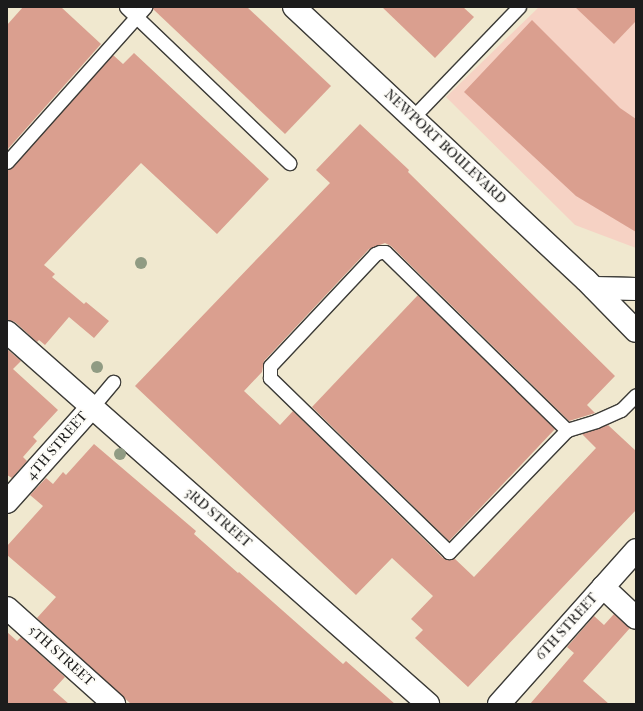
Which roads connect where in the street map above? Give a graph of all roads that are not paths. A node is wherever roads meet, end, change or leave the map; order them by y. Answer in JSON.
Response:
{"nodes":[{"id":1,"x":126,"y":7,"type":"edge"},
{"id":2,"x":145,"y":7,"type":"edge"},
{"id":3,"x":294,"y":7,"type":"edge"},
{"id":4,"x":519,"y":7,"type":"edge"},
{"id":5,"x":136,"y":17,"type":"junction"},
{"id":6,"x":413,"y":117,"type":"junction"},
{"id":7,"x":7,"y":162,"type":"edge"},
{"id":8,"x":289,"y":163,"type":"dead end"},
{"id":9,"x":594,"y":288,"type":"junction"},
{"id":10,"x":636,"y":288,"type":"edge"},
{"id":11,"x":628,"y":316,"type":"edge"},
{"id":12,"x":7,"y":332,"type":"edge"},
{"id":13,"x":636,"y":332,"type":"edge"},
{"id":14,"x":113,"y":382,"type":"dead end"},
{"id":15,"x":636,"y":395,"type":"edge"},
{"id":16,"x":92,"y":407,"type":"junction"},
{"id":17,"x":567,"y":430,"type":"junction"},
{"id":18,"x":7,"y":502,"type":"edge"},
{"id":19,"x":636,"y":550,"type":"edge"},
{"id":20,"x":603,"y":587,"type":"junction"},
{"id":21,"x":7,"y":608,"type":"edge"},
{"id":22,"x":636,"y":618,"type":"edge"},
{"id":23,"x":114,"y":704,"type":"edge"},
{"id":24,"x":428,"y":704,"type":"edge"},
{"id":25,"x":499,"y":704,"type":"edge"}],
"edges":[{"from":1,"to":5,"type":"lane"},
{"from":2,"to":5,"type":"lane"},
{"from":3,"to":6,"type":"street","name":"NEWPORT BOULEVARD"},
{"from":4,"to":6,"type":"lane"},
{"from":5,"to":7,"type":"lane"},
{"from":5,"to":8,"type":"lane"},
{"from":6,"to":9,"type":"street","name":"NEWPORT BOULEVARD"},
{"from":9,"to":10,"type":"street"},
{"from":9,"to":11,"type":"street","name":"NEWPORT BOULEVARD"},
{"from":11,"to":13,"type":"street","name":"NEWPORT BOULEVARD"},
{"from":12,"to":16,"type":"street","name":"3RD STREET"},
{"from":14,"to":16,"type":"lane"},
{"from":15,"to":17,"type":"lane"},
{"from":16,"to":18,"type":"street","name":"4TH STREET"},
{"from":16,"to":24,"type":"street","name":"3RD STREET"},
{"from":17,"to":17,"type":"lane"},
{"from":19,"to":20,"type":"street","name":"6TH STREET"},
{"from":20,"to":22,"type":"street"},
{"from":20,"to":25,"type":"street","name":"6TH STREET"},
{"from":21,"to":23,"type":"street","name":"5TH STREET"}]}
